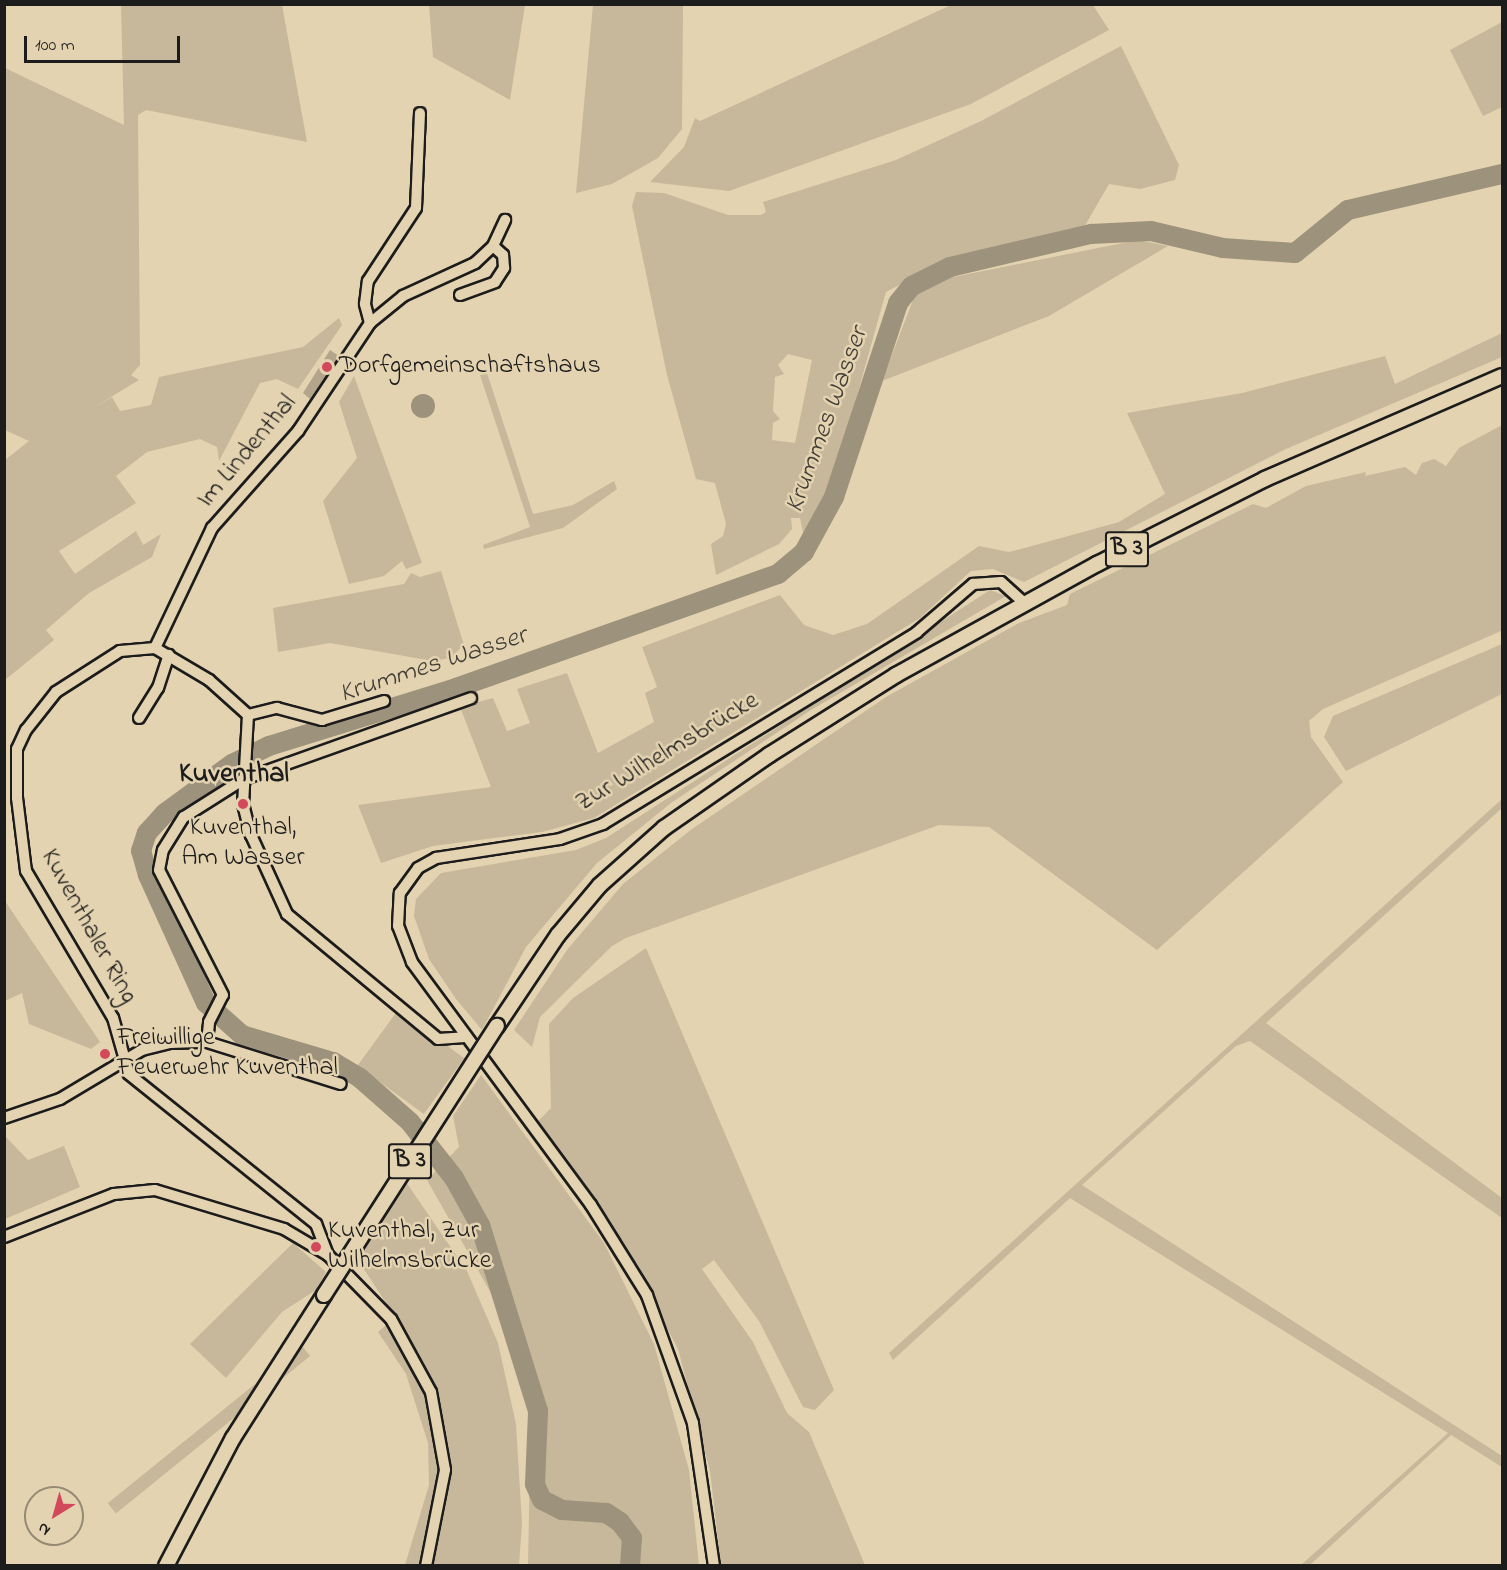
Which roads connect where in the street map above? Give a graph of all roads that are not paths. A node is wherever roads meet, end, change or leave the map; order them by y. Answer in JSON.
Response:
{"nodes":[{"id":1,"x":420,"y":113,"type":"dead end"},
{"id":2,"x":505,"y":220,"type":"dead end"},
{"id":3,"x":493,"y":246,"type":"junction"},
{"id":4,"x":460,"y":295,"type":"dead end"},
{"id":5,"x":370,"y":323,"type":"junction"},
{"id":6,"x":1503,"y":376,"type":"edge"},
{"id":7,"x":1024,"y":603,"type":"junction"},
{"id":8,"x":155,"y":648,"type":"junction"},
{"id":9,"x":169,"y":655,"type":"junction"},
{"id":10,"x":471,"y":698,"type":"dead end"},
{"id":11,"x":384,"y":701,"type":"dead end"},
{"id":12,"x":248,"y":715,"type":"junction"},
{"id":13,"x":139,"y":718,"type":"dead end"},
{"id":14,"x":244,"y":778,"type":"junction"},
{"id":15,"x":465,"y":1037,"type":"junction"},
{"id":16,"x":207,"y":1041,"type":"junction"},
{"id":17,"x":477,"y":1054,"type":"junction"},
{"id":18,"x":122,"y":1061,"type":"junction"},
{"id":19,"x":341,"y":1084,"type":"dead end"},
{"id":20,"x":4,"y":1118,"type":"edge"},
{"id":21,"x":4,"y":1237,"type":"edge"},
{"id":22,"x":328,"y":1256,"type":"junction"},
{"id":23,"x":341,"y":1266,"type":"junction"},
{"id":24,"x":166,"y":1566,"type":"edge"},
{"id":25,"x":426,"y":1566,"type":"edge"},
{"id":26,"x":714,"y":1566,"type":"edge"}],
"edges":[{"from":1,"to":5,"type":"street"},
{"from":2,"to":3,"type":"street"},
{"from":3,"to":4,"type":"street"},
{"from":3,"to":5,"type":"street","name":"Im Lindenthal"},
{"from":5,"to":8,"type":"street","name":"Im Lindenthal"},
{"from":6,"to":7,"type":"main road","number":"B 3"},
{"from":7,"to":15,"type":"street","name":"Zur Wilhelmsbrücke"},
{"from":7,"to":24,"type":"main road","number":"B 3","bridge":true},
{"from":8,"to":9,"type":"street"},
{"from":8,"to":18,"type":"street","name":"Kuventhaler Ring"},
{"from":9,"to":12,"type":"street"},
{"from":9,"to":13,"type":"street"},
{"from":10,"to":14,"type":"street"},
{"from":11,"to":12,"type":"street"},
{"from":12,"to":14,"type":"street"},
{"from":14,"to":15,"type":"street"},
{"from":14,"to":16,"type":"street"},
{"from":15,"to":17,"type":"street","name":"Zur Wilhelmsbrücke"},
{"from":16,"to":18,"type":"street"},
{"from":16,"to":19,"type":"street"},
{"from":17,"to":23,"type":"street","bridge":true},
{"from":17,"to":26,"type":"street","name":"Zur Wilhelmsbrücke"},
{"from":18,"to":20,"type":"street"},
{"from":18,"to":22,"type":"street","name":"Kuventhaler Ring"},
{"from":21,"to":22,"type":"street"},
{"from":22,"to":23,"type":"street"},
{"from":23,"to":25,"type":"street"}]}
